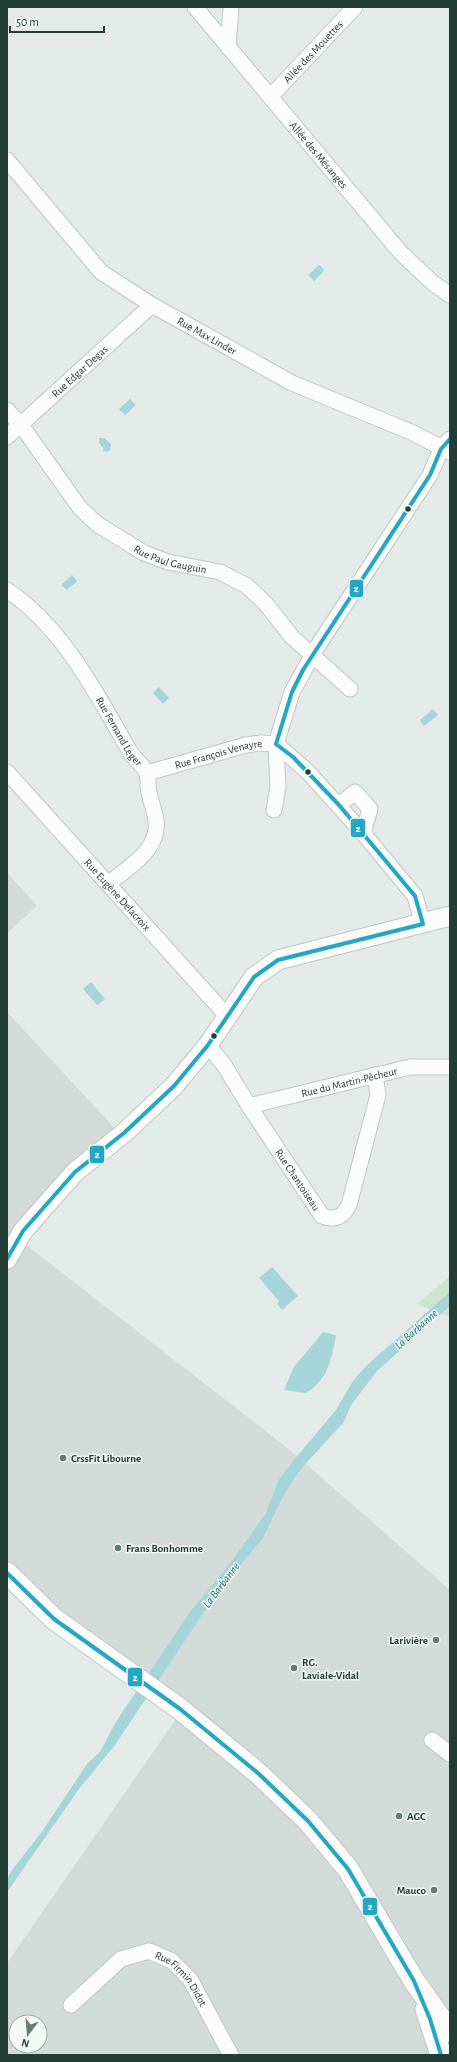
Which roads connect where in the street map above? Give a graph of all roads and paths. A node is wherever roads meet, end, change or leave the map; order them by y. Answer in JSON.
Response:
{"nodes":[{"id":1,"x":195,"y":7,"type":"edge"},
{"id":2,"x":231,"y":7,"type":"edge"},
{"id":3,"x":354,"y":7,"type":"edge"},
{"id":4,"x":228,"y":47,"type":"junction"},
{"id":5,"x":271,"y":96,"type":"junction"},
{"id":6,"x":7,"y":160,"type":"edge"},
{"id":7,"x":450,"y":295,"type":"edge"},
{"id":8,"x":152,"y":305,"type":"junction"},
{"id":9,"x":7,"y":410,"type":"edge"},
{"id":10,"x":20,"y":425,"type":"junction"},
{"id":11,"x":7,"y":437,"type":"edge"},
{"id":12,"x":447,"y":447,"type":"edge"},
{"id":13,"x":7,"y":590,"type":"edge"},
{"id":14,"x":312,"y":656,"type":"junction"},
{"id":15,"x":350,"y":689,"type":"dead end"},
{"id":16,"x":276,"y":744,"type":"junction"},
{"id":17,"x":7,"y":772,"type":"edge"},
{"id":18,"x":147,"y":773,"type":"junction"},
{"id":19,"x":339,"y":805,"type":"junction"},
{"id":20,"x":274,"y":810,"type":"dead end"},
{"id":21,"x":363,"y":833,"type":"junction"},
{"id":22,"x":109,"y":883,"type":"junction"},
{"id":23,"x":450,"y":916,"type":"edge"},
{"id":24,"x":423,"y":924,"type":"junction"},
{"id":25,"x":228,"y":1017,"type":"junction"},
{"id":26,"x":208,"y":1045,"type":"junction"},
{"id":27,"x":450,"y":1067,"type":"edge"},
{"id":28,"x":375,"y":1076,"type":"junction"},
{"id":29,"x":249,"y":1106,"type":"junction"},
{"id":30,"x":7,"y":1259,"type":"edge"},
{"id":31,"x":7,"y":1573,"type":"edge"},
{"id":32,"x":432,"y":1740,"type":"dead end"},
{"id":33,"x":450,"y":1754,"type":"edge"},
{"id":34,"x":414,"y":1981,"type":"junction"},
{"id":35,"x":71,"y":2005,"type":"dead end"},
{"id":36,"x":450,"y":2031,"type":"edge"},
{"id":37,"x":231,"y":2055,"type":"edge"},
{"id":38,"x":441,"y":2055,"type":"edge"}],
"edges":[{"from":1,"to":4,"type":"street","name":"Allée des Mésanges"},
{"from":2,"to":4,"type":"street"},
{"from":3,"to":5,"type":"street","name":"Allée des Mouettes"},
{"from":4,"to":5,"type":"street","name":"Allée des Mésanges"},
{"from":5,"to":7,"type":"street","name":"Allée des Mésanges"},
{"from":6,"to":8,"type":"street","name":"Rue Max Linder"},
{"from":8,"to":10,"type":"street","name":"Rue Edgar Degas"},
{"from":8,"to":12,"type":"street","name":"Rue Max Linder"},
{"from":9,"to":10,"type":"street","name":"Rue Paul Gauguin"},
{"from":10,"to":11,"type":"street","name":"Rue Edgar Degas"},
{"from":10,"to":14,"type":"street","name":"Rue Paul Gauguin"},
{"from":12,"to":14,"type":"street"},
{"from":13,"to":18,"type":"street","name":"Rue Fernand Leger"},
{"from":14,"to":15,"type":"street","name":"Rue Paul Gauguin"},
{"from":14,"to":16,"type":"street"},
{"from":16,"to":18,"type":"street","name":"Rue François Venayre"},
{"from":16,"to":19,"type":"street","name":"Rue François Venayre"},
{"from":16,"to":20,"type":"street"},
{"from":17,"to":22,"type":"street","name":"Rue Eugène Delacroix"},
{"from":18,"to":22,"type":"street","name":"Rue Fernand Leger"},
{"from":19,"to":21,"type":"street","name":"Rue François Venayre"},
{"from":19,"to":21,"type":"street"},
{"from":21,"to":24,"type":"street","name":"Rue François Venayre"},
{"from":22,"to":25,"type":"street","name":"Rue Eugène Delacroix"},
{"from":23,"to":24,"type":"street"},
{"from":24,"to":25,"type":"street"},
{"from":25,"to":26,"type":"street"},
{"from":26,"to":29,"type":"street","name":"Rue Chantoiseau"},
{"from":26,"to":30,"type":"street"},
{"from":27,"to":28,"type":"street","name":"Rue du Martin-Pêcheur"},
{"from":28,"to":29,"type":"street","name":"Rue du Martin-Pêcheur"},
{"from":28,"to":29,"type":"street","name":"Rue Chantoiseau"},
{"from":31,"to":34,"type":"main road"},
{"from":32,"to":33,"type":"street"},
{"from":34,"to":36,"type":"main road"},
{"from":34,"to":38,"type":"main road"},
{"from":35,"to":37,"type":"street","name":"Rue Firmin Didot"}]}
